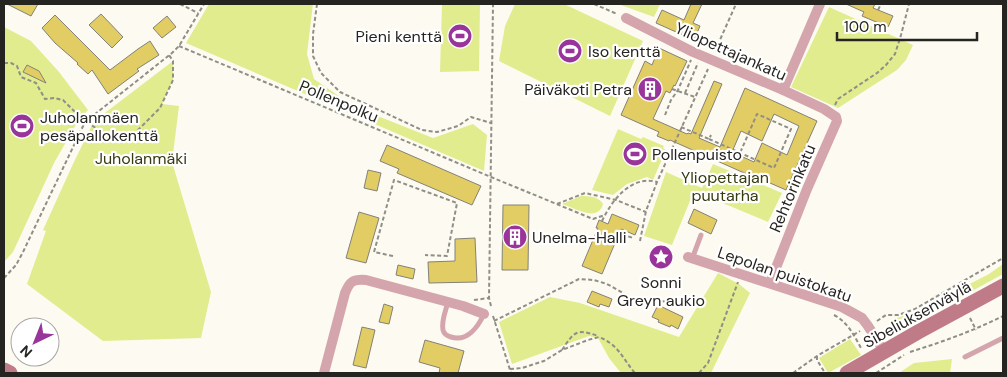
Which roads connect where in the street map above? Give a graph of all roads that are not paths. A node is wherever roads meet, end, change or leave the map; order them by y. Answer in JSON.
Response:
{"nodes":[{"id":1,"x":820,"y":4,"type":"edge"},
{"id":2,"x":626,"y":18,"type":"road end"},
{"id":3,"x":783,"y":90,"type":"junction"},
{"id":4,"x":827,"y":112,"type":"joint"},
{"id":5,"x":701,"y":235,"type":"dead end"},
{"id":6,"x":690,"y":258,"type":"joint"},
{"id":7,"x":770,"y":283,"type":"junction"},
{"id":8,"x":1003,"y":286,"type":"edge"},
{"id":9,"x":448,"y":302,"type":"junction"},
{"id":10,"x":484,"y":314,"type":"joint"},
{"id":11,"x":1003,"y":338,"type":"edge"},
{"id":12,"x":884,"y":352,"type":"junction"},
{"id":13,"x":964,"y":357,"type":"dead end"},
{"id":14,"x":873,"y":367,"type":"edge"},
{"id":15,"x":4,"y":370,"type":"edge"},
{"id":16,"x":10,"y":373,"type":"edge"},
{"id":17,"x":324,"y":373,"type":"edge"},
{"id":18,"x":847,"y":373,"type":"edge"}],
"edges":[{"from":1,"to":3,"type":"street"},
{"from":2,"to":3,"type":"street","name":"Yliopettajankatu"},
{"from":3,"to":4,"type":"street","name":"Yliopettajankatu"},
{"from":4,"to":7,"type":"street","name":"Rehtorinkatu"},
{"from":5,"to":6,"type":"lane"},
{"from":6,"to":7,"type":"street","name":"Lepolan puistokatu"},
{"from":7,"to":12,"type":"street","name":"Lepolan puistokatu"},
{"from":8,"to":12,"type":"main road","name":"Sibeliuksenväylä"},
{"from":9,"to":10,"type":"street"},
{"from":9,"to":10,"type":"lane"},
{"from":9,"to":17,"type":"street"},
{"from":11,"to":13,"type":"lane"},
{"from":12,"to":14,"type":"main road","name":"Sibeliuksenväylä"},
{"from":14,"to":18,"type":"main road","name":"Sibeliuksenväylä"},
{"from":15,"to":16,"type":"main road"}]}
